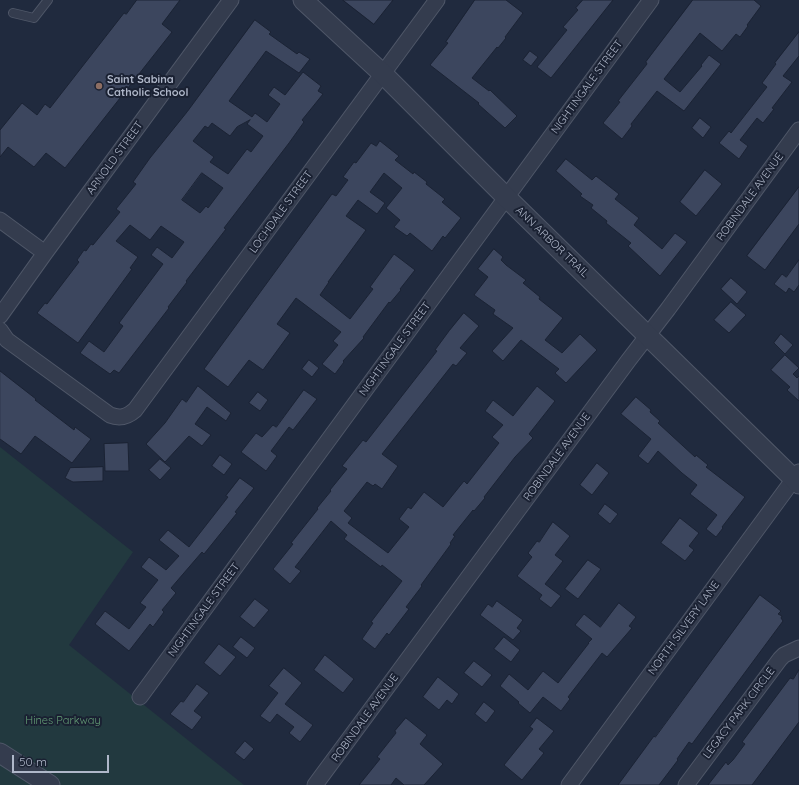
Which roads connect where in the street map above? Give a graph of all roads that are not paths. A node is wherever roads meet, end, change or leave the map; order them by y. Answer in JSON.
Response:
{"nodes":[{"id":1,"x":48,"y":0,"type":"edge"},
{"id":2,"x":231,"y":0,"type":"edge"},
{"id":3,"x":303,"y":0,"type":"edge"},
{"id":4,"x":437,"y":0,"type":"edge"},
{"id":5,"x":651,"y":0,"type":"edge"},
{"id":6,"x":13,"y":13,"type":"dead end"},
{"id":7,"x":383,"y":74,"type":"junction"},
{"id":8,"x":799,"y":130,"type":"edge"},
{"id":9,"x":506,"y":197,"type":"junction"},
{"id":10,"x":0,"y":220,"type":"edge"},
{"id":11,"x":45,"y":253,"type":"junction"},
{"id":12,"x":0,"y":316,"type":"edge"},
{"id":13,"x":0,"y":330,"type":"edge"},
{"id":14,"x":648,"y":336,"type":"junction"},
{"id":15,"x":797,"y":478,"type":"edge"},
{"id":16,"x":799,"y":648,"type":"edge"},
{"id":17,"x":140,"y":697,"type":"dead end"},
{"id":18,"x":0,"y":753,"type":"edge"},
{"id":19,"x":50,"y":785,"type":"edge"},
{"id":20,"x":315,"y":785,"type":"edge"},
{"id":21,"x":569,"y":785,"type":"edge"},
{"id":22,"x":686,"y":785,"type":"edge"}],
"edges":[{"from":1,"to":6,"type":"lane"},
{"from":2,"to":11,"type":"street","name":"ARNOLD STREET"},
{"from":3,"to":7,"type":"street","name":"ANN ARBOR TRAIL"},
{"from":4,"to":7,"type":"street","name":"LOCHDALE STREET"},
{"from":5,"to":9,"type":"street","name":"NIGHTINGALE STREET"},
{"from":7,"to":9,"type":"street","name":"ANN ARBOR TRAIL"},
{"from":7,"to":13,"type":"street","name":"LOCHDALE STREET"},
{"from":8,"to":14,"type":"street","name":"ROBINDALE AVENUE"},
{"from":9,"to":14,"type":"street","name":"ANN ARBOR TRAIL"},
{"from":9,"to":17,"type":"street","name":"NIGHTINGALE STREET"},
{"from":10,"to":11,"type":"street"},
{"from":11,"to":12,"type":"street","name":"ARNOLD STREET"},
{"from":14,"to":15,"type":"street","name":"ANN ARBOR TRAIL"},
{"from":14,"to":20,"type":"street","name":"ROBINDALE AVENUE"},
{"from":15,"to":21,"type":"street","name":"NORTH SILVERY LANE"},
{"from":16,"to":22,"type":"street","name":"LEGACY PARK CIRCLE"},
{"from":18,"to":19,"type":"street"}]}
